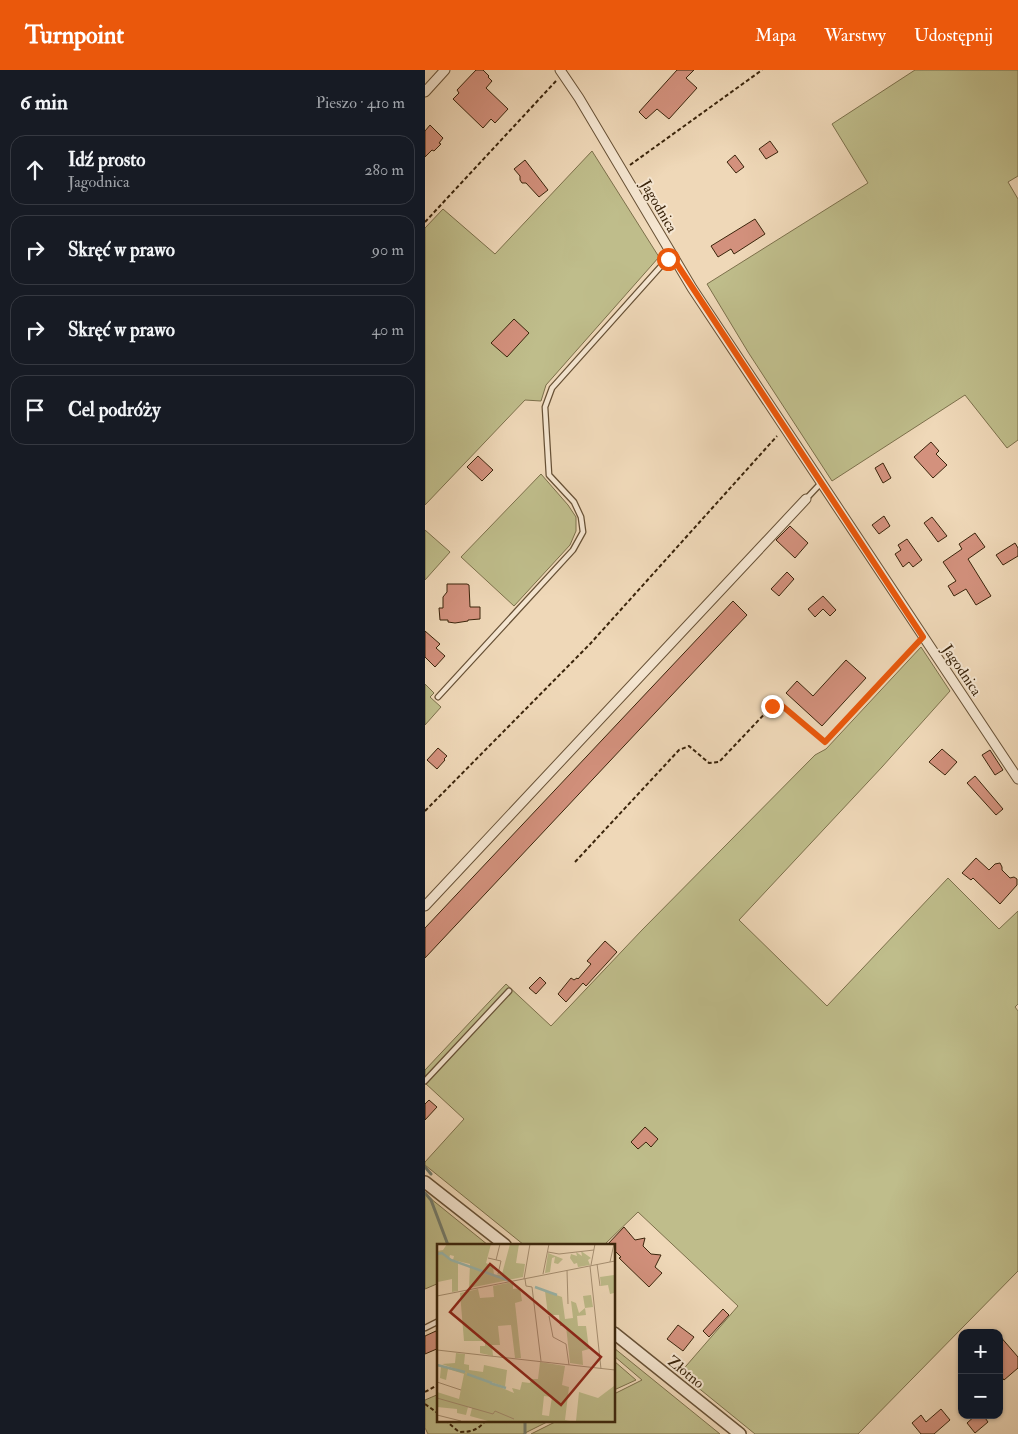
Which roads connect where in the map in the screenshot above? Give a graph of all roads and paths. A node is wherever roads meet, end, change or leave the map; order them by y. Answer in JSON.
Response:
{"nodes":[{"id":1,"x":445,"y":70,"type":"edge"},
{"id":2,"x":762,"y":70,"type":"edge"},
{"id":3,"x":562,"y":72,"type":"edge"},
{"id":4,"x":425,"y":92,"type":"edge"},
{"id":5,"x":622,"y":171,"type":"junction"},
{"id":6,"x":425,"y":222,"type":"edge"},
{"id":7,"x":671,"y":255,"type":"junction"},
{"id":8,"x":784,"y":428,"type":"junction"},
{"id":9,"x":821,"y":483,"type":"junction"},
{"id":10,"x":806,"y":499,"type":"joint"},
{"id":11,"x":923,"y":637,"type":"junction"},
{"id":12,"x":438,"y":697,"type":"dead end"},
{"id":13,"x":1018,"y":779,"type":"edge"},
{"id":14,"x":425,"y":811,"type":"edge"},
{"id":15,"x":575,"y":862,"type":"dead end"},
{"id":16,"x":425,"y":906,"type":"edge"},
{"id":17,"x":509,"y":991,"type":"dead end"},
{"id":18,"x":425,"y":1081,"type":"edge"},
{"id":19,"x":425,"y":1182,"type":"edge"},
{"id":20,"x":504,"y":1244,"type":"edge"},
{"id":21,"x":437,"y":1322,"type":"edge"},
{"id":22,"x":425,"y":1328,"type":"edge"},
{"id":23,"x":615,"y":1334,"type":"edge"},
{"id":24,"x":437,"y":1385,"type":"edge"},
{"id":25,"x":425,"y":1392,"type":"edge"},
{"id":26,"x":425,"y":1404,"type":"edge"},
{"id":27,"x":437,"y":1413,"type":"edge"},
{"id":28,"x":447,"y":1422,"type":"edge"},
{"id":29,"x":484,"y":1422,"type":"edge"},
{"id":30,"x":740,"y":1434,"type":"edge"}],
"edges":[{"from":1,"to":4,"type":"street"},
{"from":2,"to":5,"type":"path"},
{"from":3,"to":5,"type":"street","name":"Jagodnica"},
{"from":3,"to":6,"type":"path"},
{"from":5,"to":7,"type":"street","name":"Jagodnica"},
{"from":7,"to":8,"type":"street","name":"Jagodnica"},
{"from":7,"to":12,"type":"lane"},
{"from":8,"to":9,"type":"street","name":"Jagodnica"},
{"from":8,"to":14,"type":"path"},
{"from":9,"to":10,"type":"lane"},
{"from":9,"to":11,"type":"street","name":"Jagodnica"},
{"from":10,"to":16,"type":"street"},
{"from":11,"to":13,"type":"street","name":"Jagodnica"},
{"from":11,"to":15,"type":"path"},
{"from":17,"to":18,"type":"lane"},
{"from":19,"to":20,"type":"street"},
{"from":21,"to":22,"type":"lane"},
{"from":23,"to":30,"type":"street","name":"Złotno"},
{"from":24,"to":25,"type":"path"},
{"from":26,"to":27,"type":"path"},
{"from":28,"to":29,"type":"path"}]}
